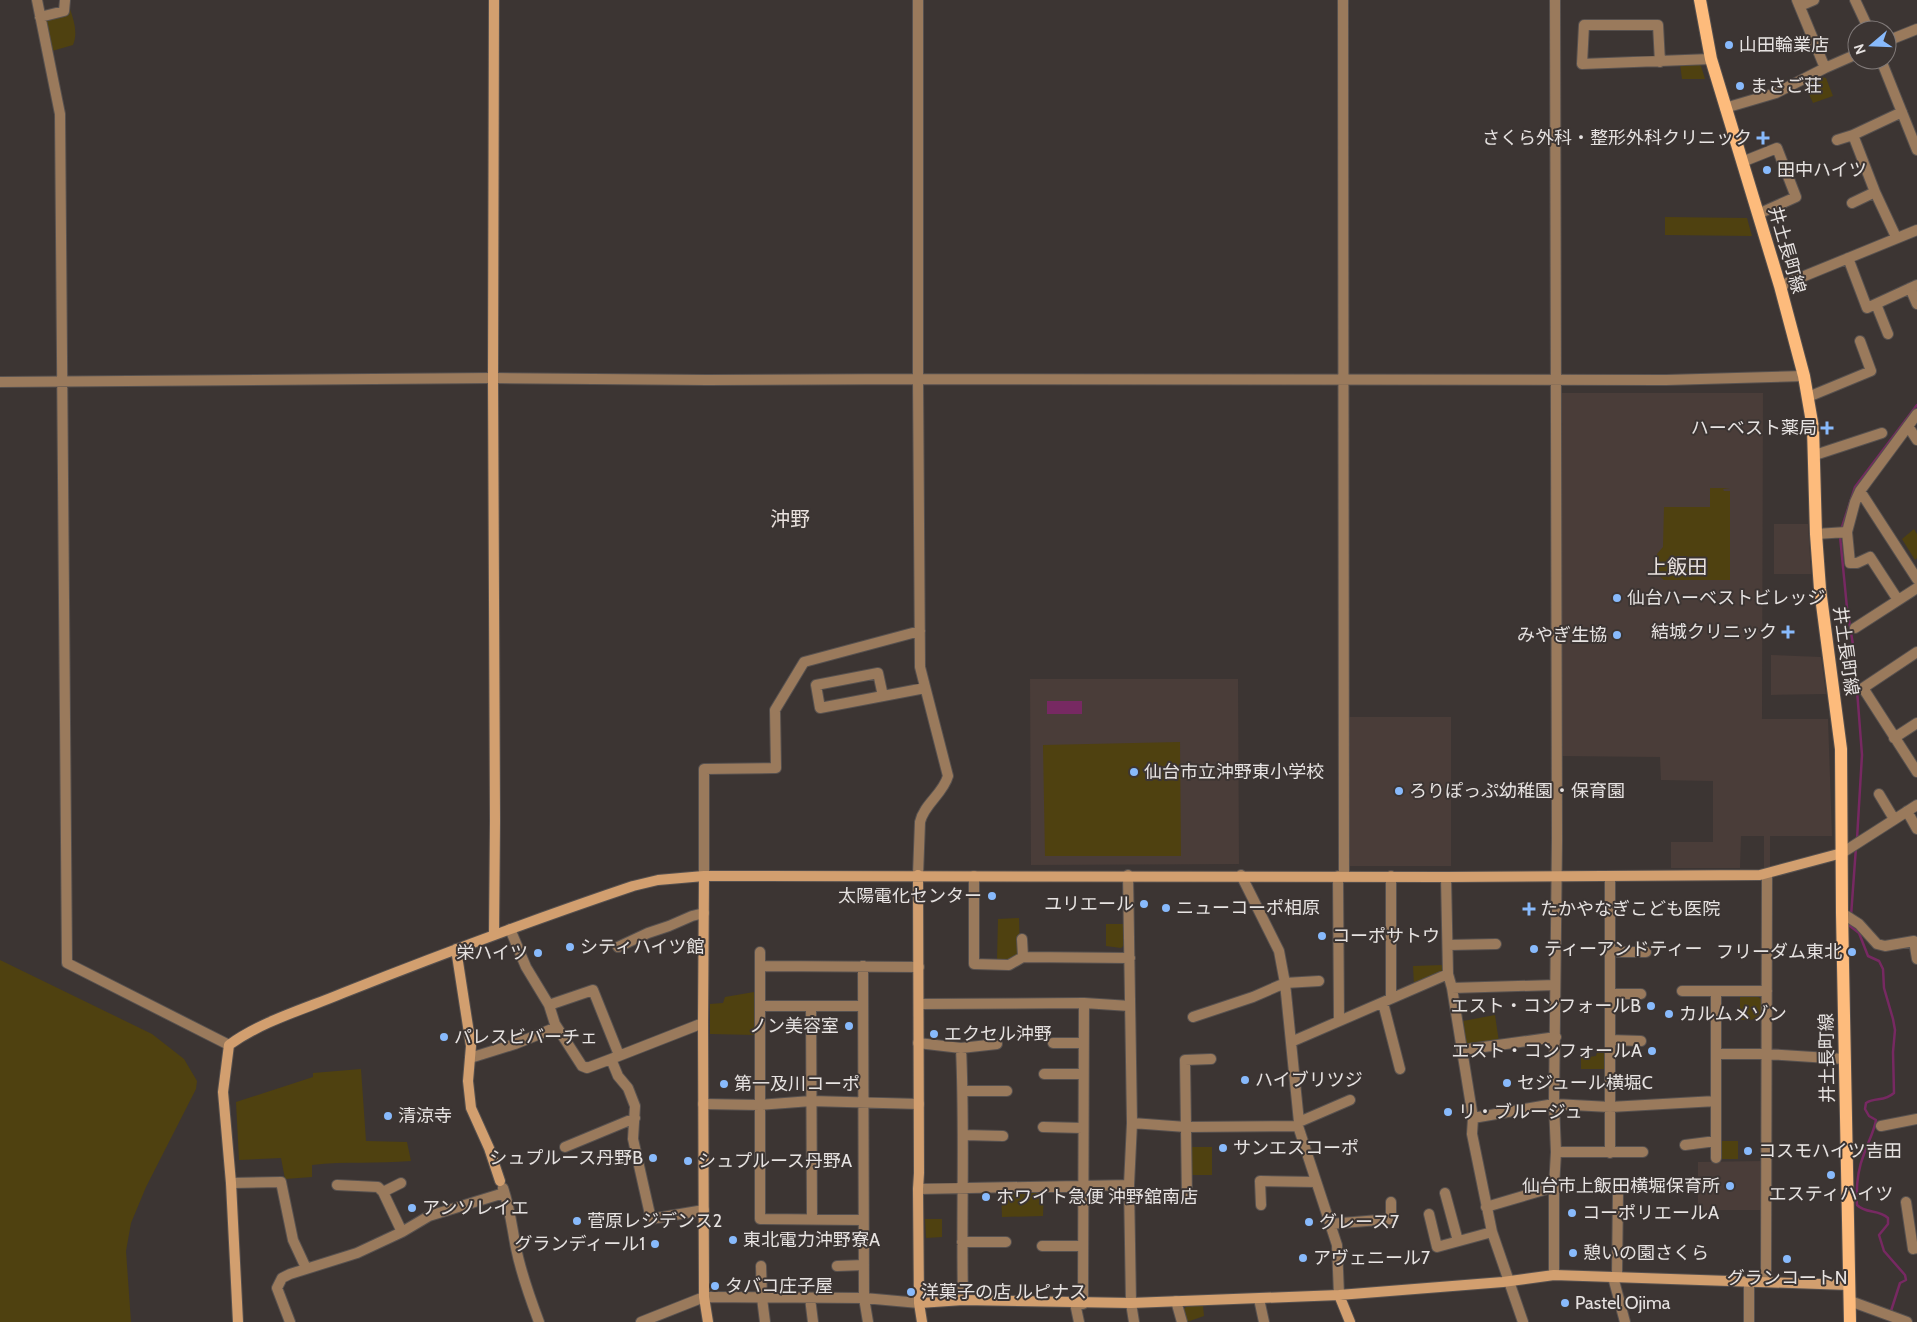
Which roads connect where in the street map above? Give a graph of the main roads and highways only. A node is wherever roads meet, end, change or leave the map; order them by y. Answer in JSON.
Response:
{"nodes":[{"id":1,"x":1700,"y":0,"type":"edge"},
{"id":2,"x":1850,"y":1322,"type":"edge"}],
"edges":[{"from":1,"to":2,"type":"main road","name":"井土長町線"}]}
